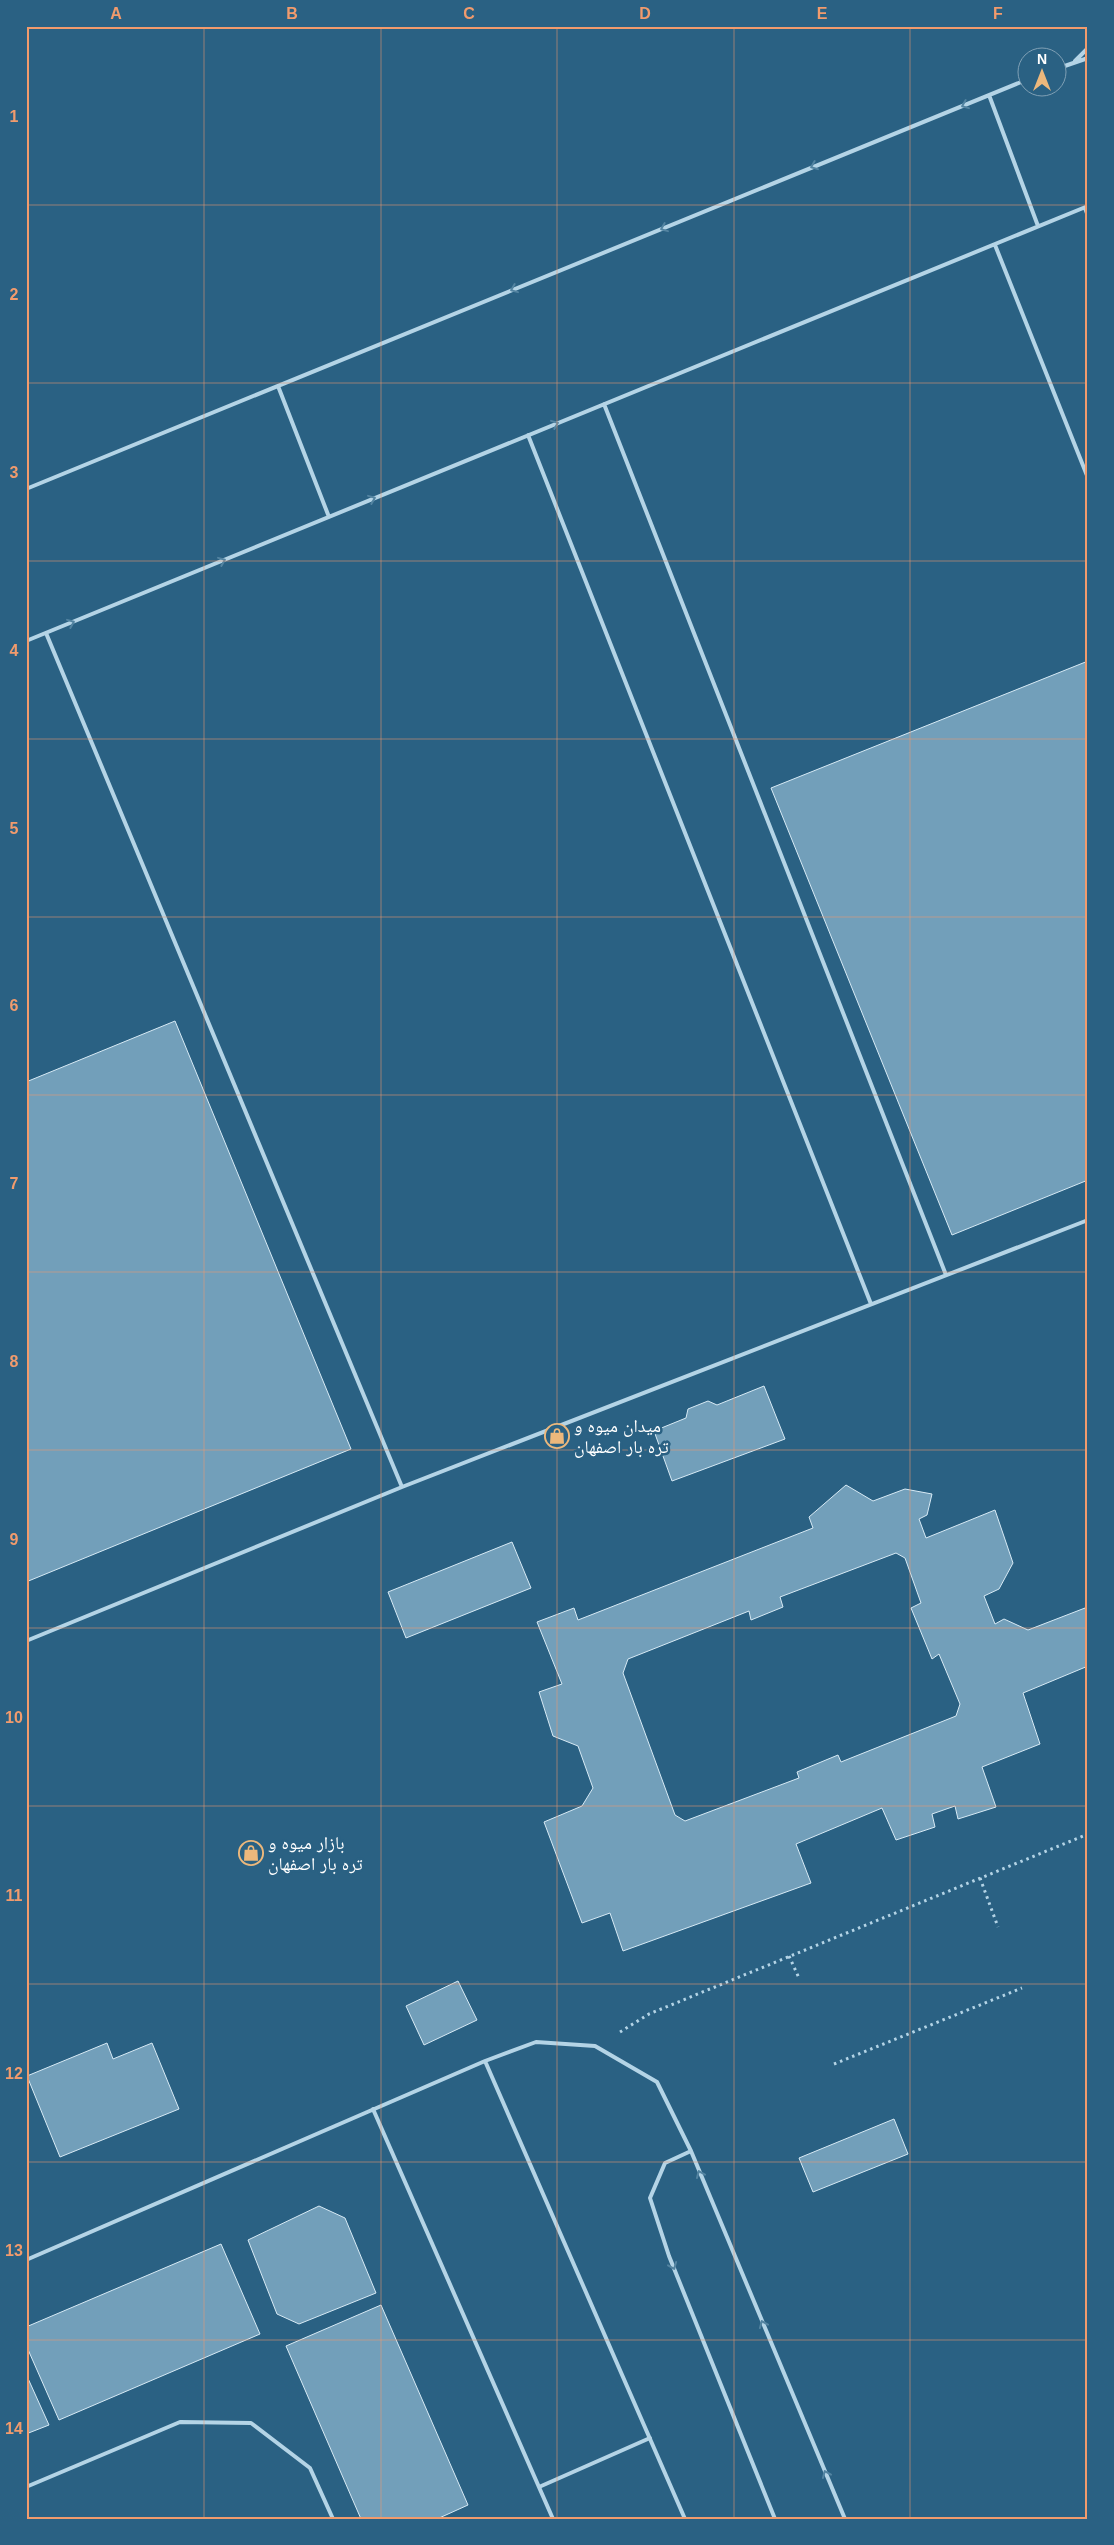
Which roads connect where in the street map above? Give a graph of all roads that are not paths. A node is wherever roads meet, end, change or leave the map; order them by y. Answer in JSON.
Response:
{"nodes":[{"id":1,"x":1088,"y":48,"type":"edge"},
{"id":2,"x":1088,"y":58,"type":"edge"},
{"id":3,"x":1074,"y":62,"type":"junction"},
{"id":4,"x":1066,"y":65,"type":"edge"},
{"id":5,"x":1016,"y":84,"type":"edge"},
{"id":6,"x":989,"y":95,"type":"junction"},
{"id":7,"x":1086,"y":207,"type":"edge"},
{"id":8,"x":1088,"y":216,"type":"edge"},
{"id":9,"x":1038,"y":226,"type":"junction"},
{"id":10,"x":995,"y":245,"type":"junction"},
{"id":11,"x":278,"y":386,"type":"junction"},
{"id":12,"x":604,"y":404,"type":"junction"},
{"id":13,"x":528,"y":435,"type":"junction"},
{"id":14,"x":1088,"y":478,"type":"edge"},
{"id":15,"x":26,"y":489,"type":"edge"},
{"id":16,"x":329,"y":517,"type":"junction"},
{"id":17,"x":46,"y":633,"type":"junction"},
{"id":18,"x":26,"y":641,"type":"edge"},
{"id":19,"x":1088,"y":1220,"type":"edge"},
{"id":20,"x":946,"y":1275,"type":"junction"},
{"id":21,"x":871,"y":1304,"type":"junction"},
{"id":22,"x":402,"y":1487,"type":"junction"},
{"id":23,"x":26,"y":1641,"type":"edge"},
{"id":24,"x":485,"y":2062,"type":"junction"},
{"id":25,"x":373,"y":2110,"type":"junction"},
{"id":26,"x":691,"y":2151,"type":"junction"},
{"id":27,"x":26,"y":2260,"type":"edge"},
{"id":28,"x":650,"y":2438,"type":"junction"},
{"id":29,"x":26,"y":2487,"type":"edge"},
{"id":30,"x":539,"y":2487,"type":"junction"},
{"id":31,"x":333,"y":2519,"type":"edge"},
{"id":32,"x":553,"y":2519,"type":"edge"},
{"id":33,"x":685,"y":2519,"type":"edge"},
{"id":34,"x":775,"y":2519,"type":"edge"},
{"id":35,"x":845,"y":2519,"type":"edge"}],
"edges":[{"from":1,"to":3,"type":"lane"},
{"from":2,"to":3,"type":"lane"},
{"from":3,"to":4,"type":"lane"},
{"from":5,"to":6,"type":"lane"},
{"from":6,"to":9,"type":"lane"},
{"from":6,"to":11,"type":"lane","one_way":true},
{"from":7,"to":8,"type":"lane"},
{"from":7,"to":9,"type":"lane"},
{"from":9,"to":10,"type":"lane"},
{"from":10,"to":12,"type":"lane"},
{"from":10,"to":14,"type":"lane"},
{"from":11,"to":15,"type":"lane"},
{"from":11,"to":16,"type":"lane"},
{"from":13,"to":12,"type":"lane","one_way":true},
{"from":12,"to":20,"type":"lane"},
{"from":16,"to":13,"type":"lane","one_way":true},
{"from":13,"to":21,"type":"lane"},
{"from":17,"to":16,"type":"lane","one_way":true},
{"from":17,"to":18,"type":"lane"},
{"from":17,"to":22,"type":"lane"},
{"from":19,"to":20,"type":"lane"},
{"from":20,"to":21,"type":"lane"},
{"from":21,"to":22,"type":"lane"},
{"from":22,"to":23,"type":"lane"},
{"from":24,"to":25,"type":"lane"},
{"from":24,"to":26,"type":"lane"},
{"from":24,"to":28,"type":"lane"},
{"from":25,"to":27,"type":"lane"},
{"from":25,"to":30,"type":"lane"},
{"from":26,"to":34,"type":"lane","one_way":true},
{"from":35,"to":26,"type":"lane","one_way":true},
{"from":28,"to":30,"type":"lane"},
{"from":28,"to":33,"type":"lane"},
{"from":29,"to":31,"type":"lane"},
{"from":30,"to":32,"type":"lane"}]}
